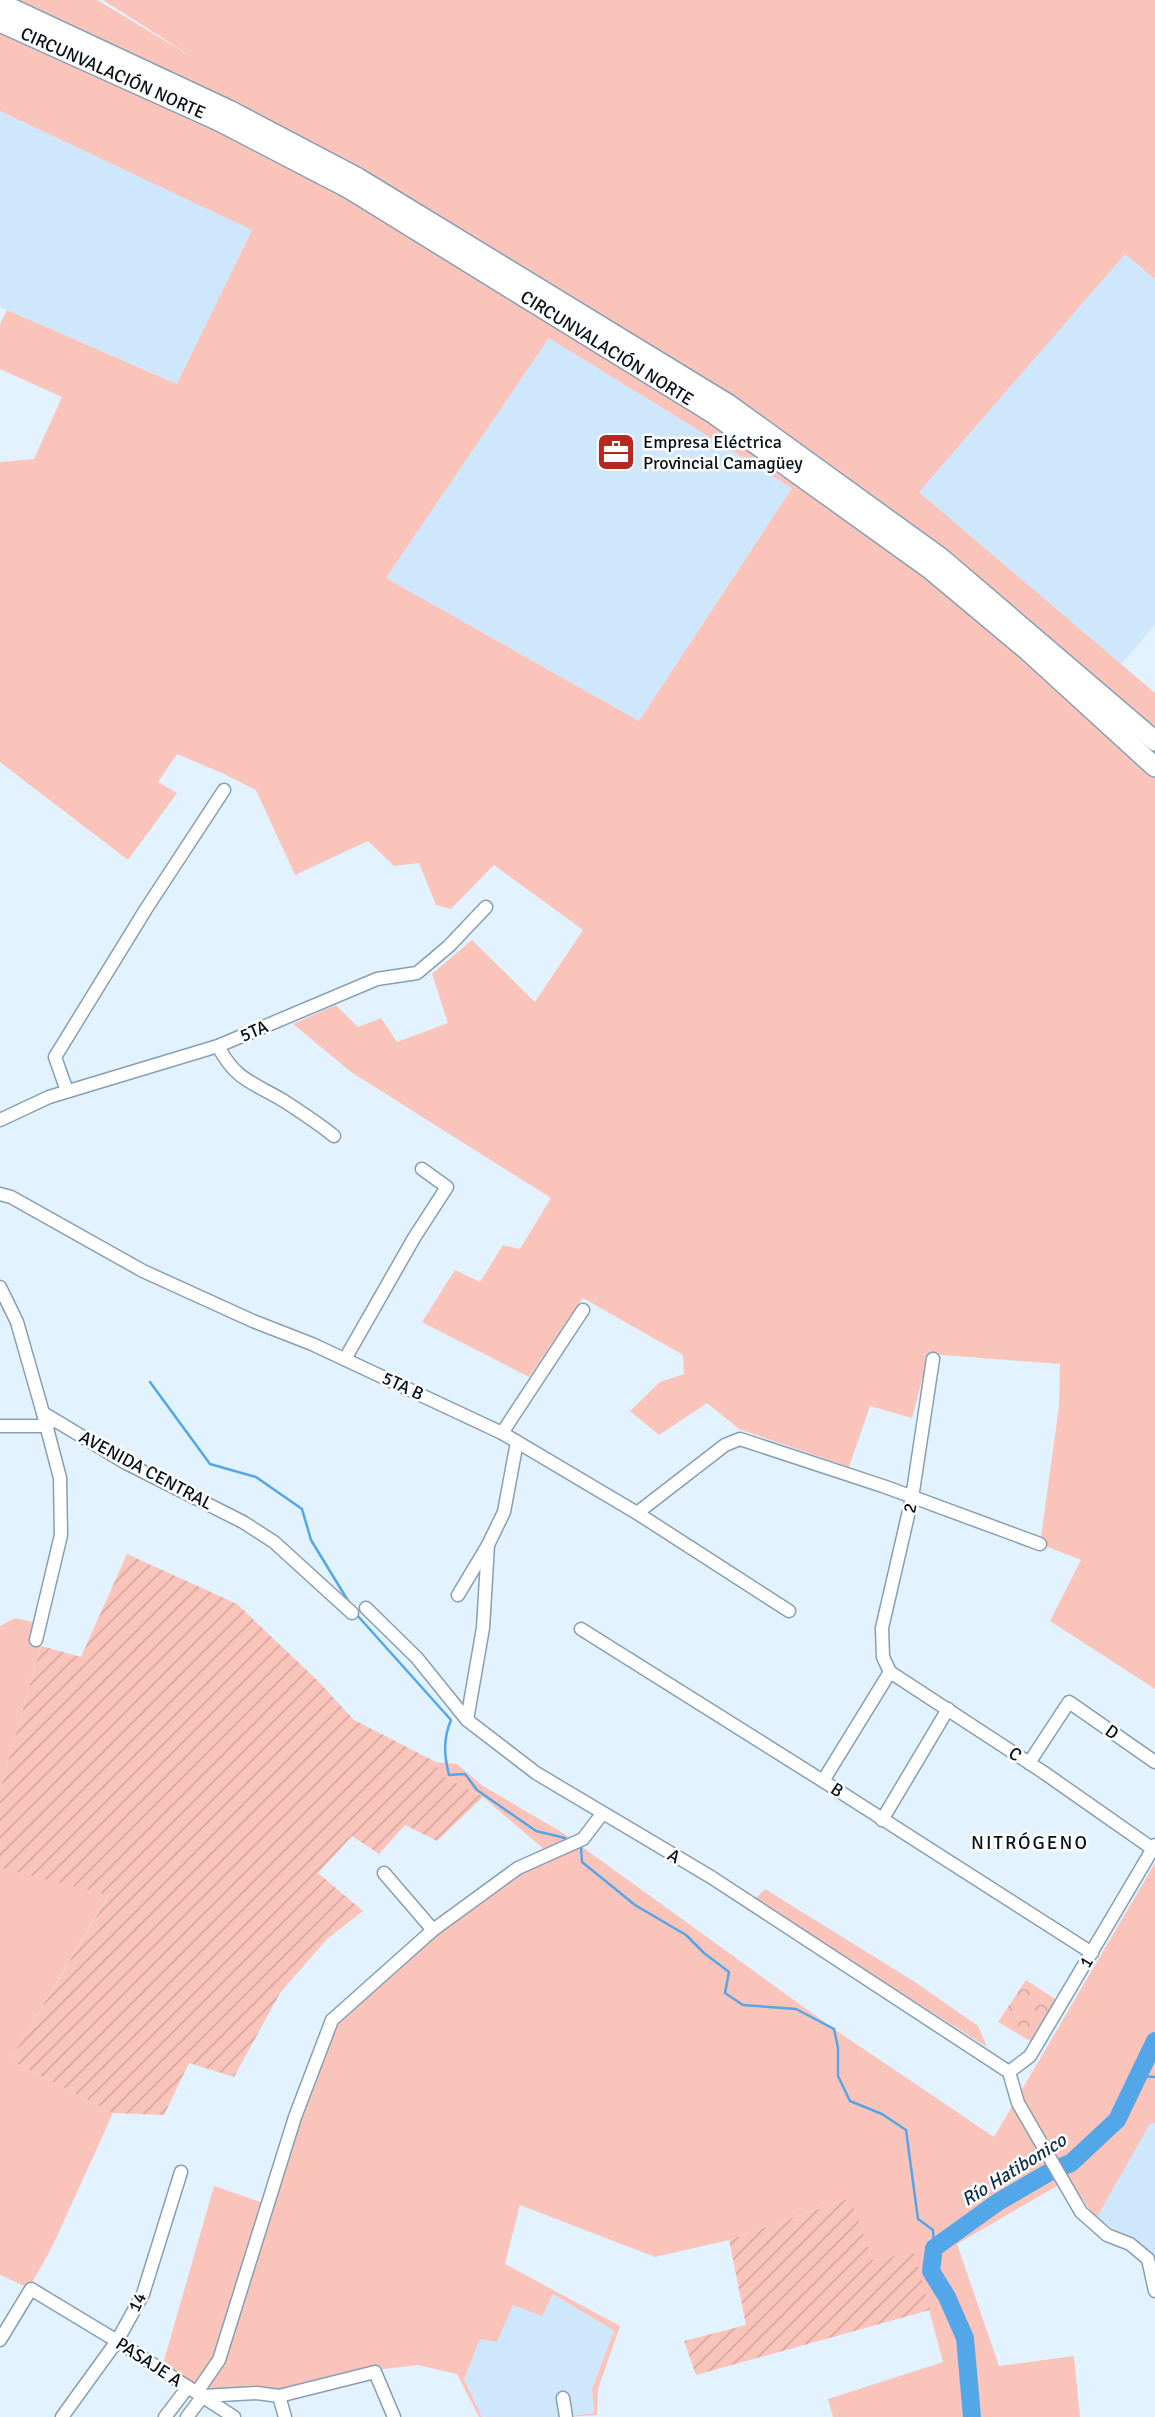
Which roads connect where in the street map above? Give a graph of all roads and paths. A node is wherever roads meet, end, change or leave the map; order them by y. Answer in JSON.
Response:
{"nodes":[{"id":1,"x":3,"y":8,"type":"edge"},
{"id":2,"x":102,"y":59,"type":"junction"},
{"id":3,"x":1155,"y":741,"type":"edge"},
{"id":4,"x":1155,"y":766,"type":"edge"},
{"id":5,"x":224,"y":790,"type":"dead end"},
{"id":6,"x":486,"y":907,"type":"dead end"},
{"id":7,"x":218,"y":1046,"type":"junction"},
{"id":8,"x":67,"y":1091,"type":"junction"},
{"id":9,"x":0,"y":1121,"type":"edge"},
{"id":10,"x":334,"y":1136,"type":"dead end"},
{"id":11,"x":422,"y":1169,"type":"dead end"},
{"id":12,"x":0,"y":1194,"type":"edge"},
{"id":13,"x":0,"y":1287,"type":"edge"},
{"id":14,"x":583,"y":1310,"type":"dead end"},
{"id":15,"x":345,"y":1359,"type":"junction"},
{"id":16,"x":933,"y":1359,"type":"dead end"},
{"id":17,"x":43,"y":1413,"type":"junction"},
{"id":18,"x":0,"y":1426,"type":"edge"},
{"id":19,"x":48,"y":1426,"type":"junction"},
{"id":20,"x":502,"y":1433,"type":"junction"},
{"id":21,"x":517,"y":1442,"type":"junction"},
{"id":22,"x":912,"y":1498,"type":"junction"},
{"id":23,"x":637,"y":1513,"type":"junction"},
{"id":24,"x":1040,"y":1544,"type":"dead end"},
{"id":25,"x":488,"y":1545,"type":"junction"},
{"id":26,"x":458,"y":1595,"type":"dead end"},
{"id":27,"x":366,"y":1608,"type":"dead end"},
{"id":28,"x":789,"y":1611,"type":"dead end"},
{"id":29,"x":352,"y":1613,"type":"dead end"},
{"id":30,"x":581,"y":1629,"type":"dead end"},
{"id":31,"x":36,"y":1640,"type":"dead end"},
{"id":32,"x":890,"y":1672,"type":"junction"},
{"id":33,"x":948,"y":1709,"type":"junction"},
{"id":34,"x":467,"y":1720,"type":"junction"},
{"id":35,"x":1155,"y":1762,"type":"edge"},
{"id":36,"x":1029,"y":1763,"type":"junction"},
{"id":37,"x":823,"y":1780,"type":"junction"},
{"id":38,"x":603,"y":1814,"type":"junction"},
{"id":39,"x":883,"y":1820,"type":"junction"},
{"id":40,"x":1154,"y":1847,"type":"edge"},
{"id":41,"x":384,"y":1873,"type":"dead end"},
{"id":42,"x":433,"y":1930,"type":"junction"},
{"id":43,"x":1092,"y":1953,"type":"junction"},
{"id":44,"x":1009,"y":2071,"type":"junction"},
{"id":45,"x":181,"y":2172,"type":"dead end"},
{"id":46,"x":1155,"y":2291,"type":"edge"},
{"id":47,"x":0,"y":2340,"type":"edge"},
{"id":48,"x":117,"y":2341,"type":"junction"},
{"id":49,"x":196,"y":2392,"type":"junction"},
{"id":50,"x":279,"y":2396,"type":"junction"},
{"id":51,"x":563,"y":2398,"type":"dead end"},
{"id":52,"x":62,"y":2417,"type":"edge"},
{"id":53,"x":165,"y":2417,"type":"edge"},
{"id":54,"x":187,"y":2417,"type":"edge"},
{"id":55,"x":234,"y":2417,"type":"edge"},
{"id":56,"x":285,"y":2417,"type":"edge"},
{"id":57,"x":394,"y":2417,"type":"edge"},
{"id":58,"x":566,"y":2417,"type":"edge"}],
"edges":[{"from":1,"to":2,"type":"highway","name":"CIRCUNVALACIÓN NORTE"},
{"from":2,"to":3,"type":"highway","name":"CIRCUNVALACIÓN NORTE"},
{"from":2,"to":4,"type":"highway","name":"CIRCUNVALACIÓN NORTE"},
{"from":5,"to":8,"type":"street"},
{"from":6,"to":7,"type":"street","name":"5TA"},
{"from":7,"to":8,"type":"street","name":"5TA"},
{"from":7,"to":10,"type":"street"},
{"from":8,"to":9,"type":"street","name":"5TA"},
{"from":11,"to":15,"type":"street"},
{"from":12,"to":15,"type":"street","name":"5TA B"},
{"from":13,"to":17,"type":"street"},
{"from":14,"to":20,"type":"street"},
{"from":15,"to":20,"type":"street","name":"5TA B"},
{"from":16,"to":22,"type":"street","name":"2"},
{"from":17,"to":19,"type":"street"},
{"from":17,"to":29,"type":"street","name":"AVENIDA CENTRAL"},
{"from":18,"to":19,"type":"street"},
{"from":19,"to":31,"type":"street"},
{"from":20,"to":21,"type":"street","name":"5TA B"},
{"from":21,"to":23,"type":"street","name":"5TA B"},
{"from":21,"to":25,"type":"street"},
{"from":22,"to":23,"type":"street"},
{"from":22,"to":24,"type":"street"},
{"from":22,"to":32,"type":"street","name":"2"},
{"from":23,"to":28,"type":"street","name":"5TA B"},
{"from":25,"to":26,"type":"street"},
{"from":25,"to":34,"type":"street"},
{"from":27,"to":34,"type":"street","name":"A"},
{"from":30,"to":37,"type":"street","name":"B"},
{"from":32,"to":33,"type":"street","name":"C"},
{"from":32,"to":37,"type":"street"},
{"from":33,"to":36,"type":"street","name":"C"},
{"from":33,"to":39,"type":"street"},
{"from":34,"to":38,"type":"street","name":"A"},
{"from":35,"to":36,"type":"street","name":"D"},
{"from":36,"to":40,"type":"street","name":"C"},
{"from":37,"to":39,"type":"street","name":"B"},
{"from":38,"to":42,"type":"street"},
{"from":38,"to":44,"type":"street","name":"A"},
{"from":39,"to":43,"type":"street","name":"B"},
{"from":40,"to":43,"type":"street","name":"1"},
{"from":41,"to":42,"type":"street"},
{"from":42,"to":49,"type":"street"},
{"from":43,"to":44,"type":"street","name":"1"},
{"from":44,"to":46,"type":"street"},
{"from":45,"to":48,"type":"street","name":"14"},
{"from":47,"to":48,"type":"street","name":"PASAJE A"},
{"from":48,"to":49,"type":"street","name":"PASAJE A"},
{"from":48,"to":52,"type":"street","name":"14"},
{"from":49,"to":50,"type":"street","name":"PASAJE A"},
{"from":49,"to":53,"type":"street"},
{"from":49,"to":54,"type":"street"},
{"from":49,"to":55,"type":"street"},
{"from":50,"to":56,"type":"street"},
{"from":50,"to":57,"type":"street","name":"PASAJE A"},
{"from":51,"to":58,"type":"street"}]}
